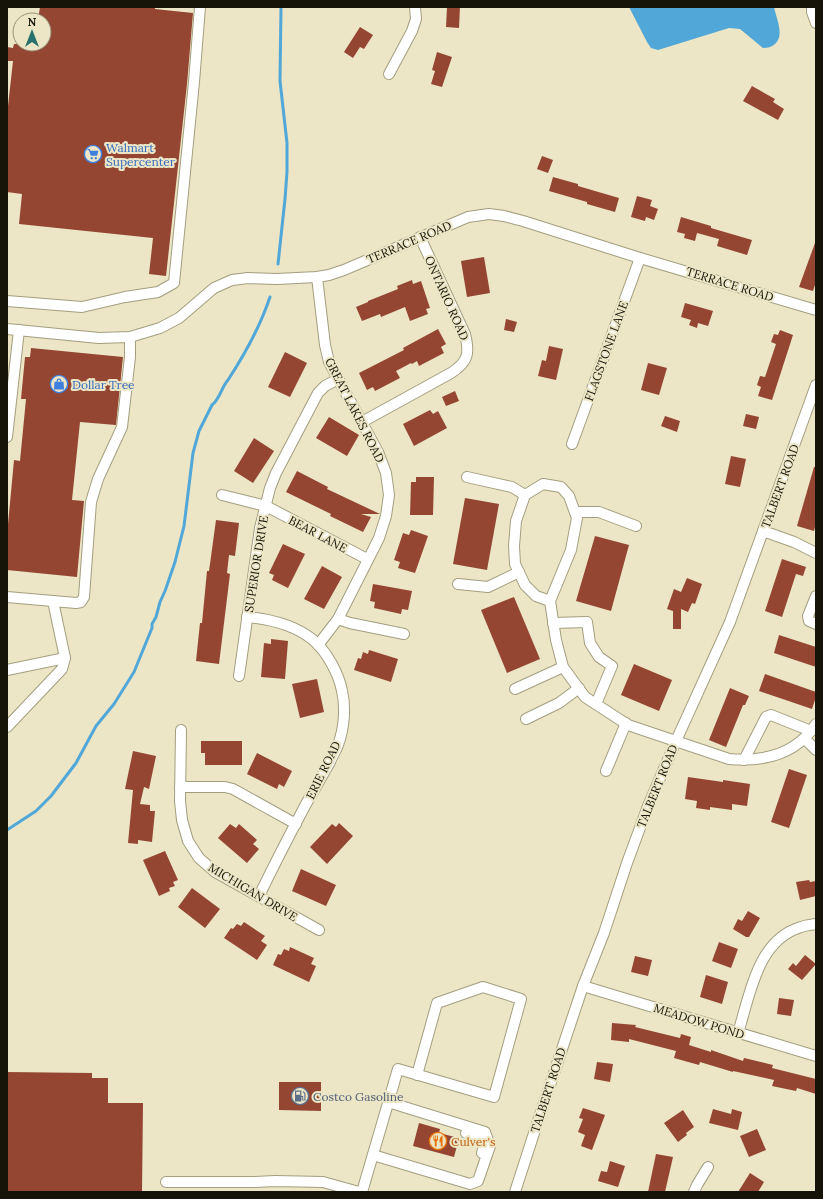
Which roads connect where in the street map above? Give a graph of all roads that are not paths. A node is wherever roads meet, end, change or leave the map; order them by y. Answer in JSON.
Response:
{"nodes":[{"id":1,"x":200,"y":7,"type":"edge"},
{"id":2,"x":415,"y":7,"type":"edge"},
{"id":3,"x":812,"y":7,"type":"edge"},
{"id":4,"x":816,"y":23,"type":"edge"},
{"id":5,"x":390,"y":74,"type":"dead end"},
{"id":6,"x":420,"y":237,"type":"junction"},
{"id":7,"x":640,"y":258,"type":"junction"},
{"id":8,"x":317,"y":276,"type":"junction"},
{"id":9,"x":7,"y":301,"type":"edge"},
{"id":10,"x":816,"y":310,"type":"edge"},
{"id":11,"x":7,"y":329,"type":"edge"},
{"id":12,"x":19,"y":330,"type":"junction"},
{"id":13,"x":130,"y":337,"type":"junction"},
{"id":14,"x":338,"y":379,"type":"junction"},
{"id":15,"x":816,"y":385,"type":"edge"},
{"id":16,"x":9,"y":406,"type":"edge"},
{"id":17,"x":362,"y":422,"type":"junction"},
{"id":18,"x":7,"y":437,"type":"edge"},
{"id":19,"x":572,"y":444,"type":"dead end"},
{"id":20,"x":467,"y":477,"type":"dead end"},
{"id":21,"x":222,"y":495,"type":"dead end"},
{"id":22,"x":524,"y":495,"type":"junction"},
{"id":23,"x":266,"y":506,"type":"junction"},
{"id":24,"x":575,"y":512,"type":"junction"},
{"id":25,"x":636,"y":526,"type":"dead end"},
{"id":26,"x":763,"y":531,"type":"junction"},
{"id":27,"x":816,"y":553,"type":"edge"},
{"id":28,"x":367,"y":559,"type":"junction"},
{"id":29,"x":519,"y":572,"type":"junction"},
{"id":30,"x":458,"y":584,"type":"dead end"},
{"id":31,"x":7,"y":596,"type":"edge"},
{"id":32,"x":816,"y":596,"type":"edge"},
{"id":33,"x":53,"y":601,"type":"junction"},
{"id":34,"x":550,"y":601,"type":"junction"},
{"id":35,"x":247,"y":617,"type":"junction"},
{"id":36,"x":338,"y":619,"type":"junction"},
{"id":37,"x":553,"y":622,"type":"junction"},
{"id":38,"x":816,"y":624,"type":"edge"},
{"id":39,"x":404,"y":634,"type":"dead end"},
{"id":40,"x":318,"y":645,"type":"junction"},
{"id":41,"x":65,"y":658,"type":"junction"},
{"id":42,"x":563,"y":667,"type":"junction"},
{"id":43,"x":7,"y":670,"type":"edge"},
{"id":44,"x":239,"y":676,"type":"dead end"},
{"id":45,"x":579,"y":688,"type":"junction"},
{"id":46,"x":515,"y":689,"type":"dead end"},
{"id":47,"x":596,"y":704,"type":"junction"},
{"id":48,"x":526,"y":719,"type":"dead end"},
{"id":49,"x":626,"y":724,"type":"junction"},
{"id":50,"x":7,"y":727,"type":"edge"},
{"id":51,"x":181,"y":730,"type":"dead end"},
{"id":52,"x":811,"y":731,"type":"edge"},
{"id":53,"x":676,"y":741,"type":"junction"},
{"id":54,"x":816,"y":750,"type":"edge"},
{"id":55,"x":744,"y":760,"type":"junction"},
{"id":56,"x":606,"y":771,"type":"dead end"},
{"id":57,"x":180,"y":787,"type":"junction"},
{"id":58,"x":296,"y":824,"type":"junction"},
{"id":59,"x":259,"y":896,"type":"junction"},
{"id":60,"x":816,"y":924,"type":"edge"},
{"id":61,"x":319,"y":930,"type":"dead end"},
{"id":62,"x":583,"y":986,"type":"junction"},
{"id":63,"x":738,"y":1033,"type":"junction"},
{"id":64,"x":816,"y":1056,"type":"edge"},
{"id":65,"x":417,"y":1075,"type":"junction"},
{"id":66,"x":388,"y":1102,"type":"junction"},
{"id":67,"x":373,"y":1155,"type":"junction"},
{"id":68,"x":708,"y":1167,"type":"dead end"},
{"id":69,"x":166,"y":1182,"type":"dead end"},
{"id":70,"x":359,"y":1192,"type":"edge"},
{"id":71,"x":362,"y":1192,"type":"edge"},
{"id":72,"x":515,"y":1192,"type":"edge"},
{"id":73,"x":694,"y":1192,"type":"edge"}],
"edges":[{"from":1,"to":9,"type":"street"},
{"from":2,"to":5,"type":"street"},
{"from":3,"to":4,"type":"street"},
{"from":6,"to":7,"type":"street","name":"TERRACE ROAD"},
{"from":6,"to":8,"type":"street","name":"TERRACE ROAD"},
{"from":6,"to":17,"type":"street","name":"ONTARIO ROAD"},
{"from":7,"to":10,"type":"street","name":"TERRACE ROAD"},
{"from":7,"to":19,"type":"street","name":"FLAGSTONE LANE"},
{"from":8,"to":13,"type":"street","name":"TERRACE ROAD"},
{"from":8,"to":14,"type":"street","name":"GREAT LAKES ROAD"},
{"from":11,"to":12,"type":"street","name":"TERRACE ROAD"},
{"from":12,"to":13,"type":"street","name":"TERRACE ROAD"},
{"from":12,"to":16,"type":"street"},
{"from":13,"to":33,"type":"street"},
{"from":14,"to":17,"type":"street","name":"GREAT LAKES ROAD"},
{"from":14,"to":23,"type":"street","name":"SUPERIOR DRIVE"},
{"from":15,"to":26,"type":"street","name":"TALBERT ROAD"},
{"from":16,"to":18,"type":"street"},
{"from":17,"to":28,"type":"street","name":"GREAT LAKES ROAD"},
{"from":20,"to":22,"type":"street"},
{"from":21,"to":23,"type":"street","name":"BEAR LANE"},
{"from":22,"to":24,"type":"street"},
{"from":22,"to":29,"type":"street"},
{"from":23,"to":28,"type":"street","name":"BEAR LANE"},
{"from":23,"to":35,"type":"street","name":"SUPERIOR DRIVE"},
{"from":24,"to":25,"type":"street"},
{"from":24,"to":34,"type":"street"},
{"from":26,"to":27,"type":"street"},
{"from":26,"to":53,"type":"street","name":"TALBERT ROAD"},
{"from":28,"to":36,"type":"street","name":"GREAT LAKES ROAD"},
{"from":29,"to":30,"type":"street"},
{"from":29,"to":34,"type":"street"},
{"from":31,"to":33,"type":"street"},
{"from":32,"to":38,"type":"street"},
{"from":33,"to":41,"type":"street"},
{"from":34,"to":37,"type":"street"},
{"from":35,"to":40,"type":"street","name":"ERIE ROAD"},
{"from":35,"to":44,"type":"street","name":"SUPERIOR DRIVE"},
{"from":36,"to":39,"type":"street"},
{"from":36,"to":40,"type":"street","name":"GREAT LAKES ROAD"},
{"from":37,"to":42,"type":"street"},
{"from":37,"to":47,"type":"street"},
{"from":40,"to":58,"type":"street","name":"ERIE ROAD"},
{"from":41,"to":43,"type":"street"},
{"from":41,"to":50,"type":"street"},
{"from":42,"to":45,"type":"street"},
{"from":42,"to":46,"type":"street"},
{"from":45,"to":47,"type":"street"},
{"from":45,"to":48,"type":"street"},
{"from":47,"to":49,"type":"street"},
{"from":49,"to":53,"type":"street"},
{"from":49,"to":56,"type":"street"},
{"from":51,"to":57,"type":"street","name":"MICHIGAN DRIVE"},
{"from":52,"to":54,"type":"street"},
{"from":52,"to":55,"type":"street"},
{"from":52,"to":55,"type":"street"},
{"from":53,"to":55,"type":"street"},
{"from":53,"to":62,"type":"street","name":"TALBERT ROAD"},
{"from":57,"to":58,"type":"street"},
{"from":57,"to":59,"type":"street","name":"MICHIGAN DRIVE"},
{"from":58,"to":59,"type":"street","name":"ERIE ROAD"},
{"from":59,"to":61,"type":"street","name":"MICHIGAN DRIVE"},
{"from":60,"to":63,"type":"street"},
{"from":62,"to":63,"type":"street","name":"MEADOW POND"},
{"from":62,"to":72,"type":"street","name":"TALBERT ROAD"},
{"from":63,"to":64,"type":"street","name":"MEADOW POND"},
{"from":65,"to":65,"type":"street"},
{"from":65,"to":66,"type":"street"},
{"from":66,"to":67,"type":"street"},
{"from":66,"to":67,"type":"street"},
{"from":67,"to":71,"type":"street"},
{"from":68,"to":73,"type":"street"},
{"from":69,"to":70,"type":"street"}]}
